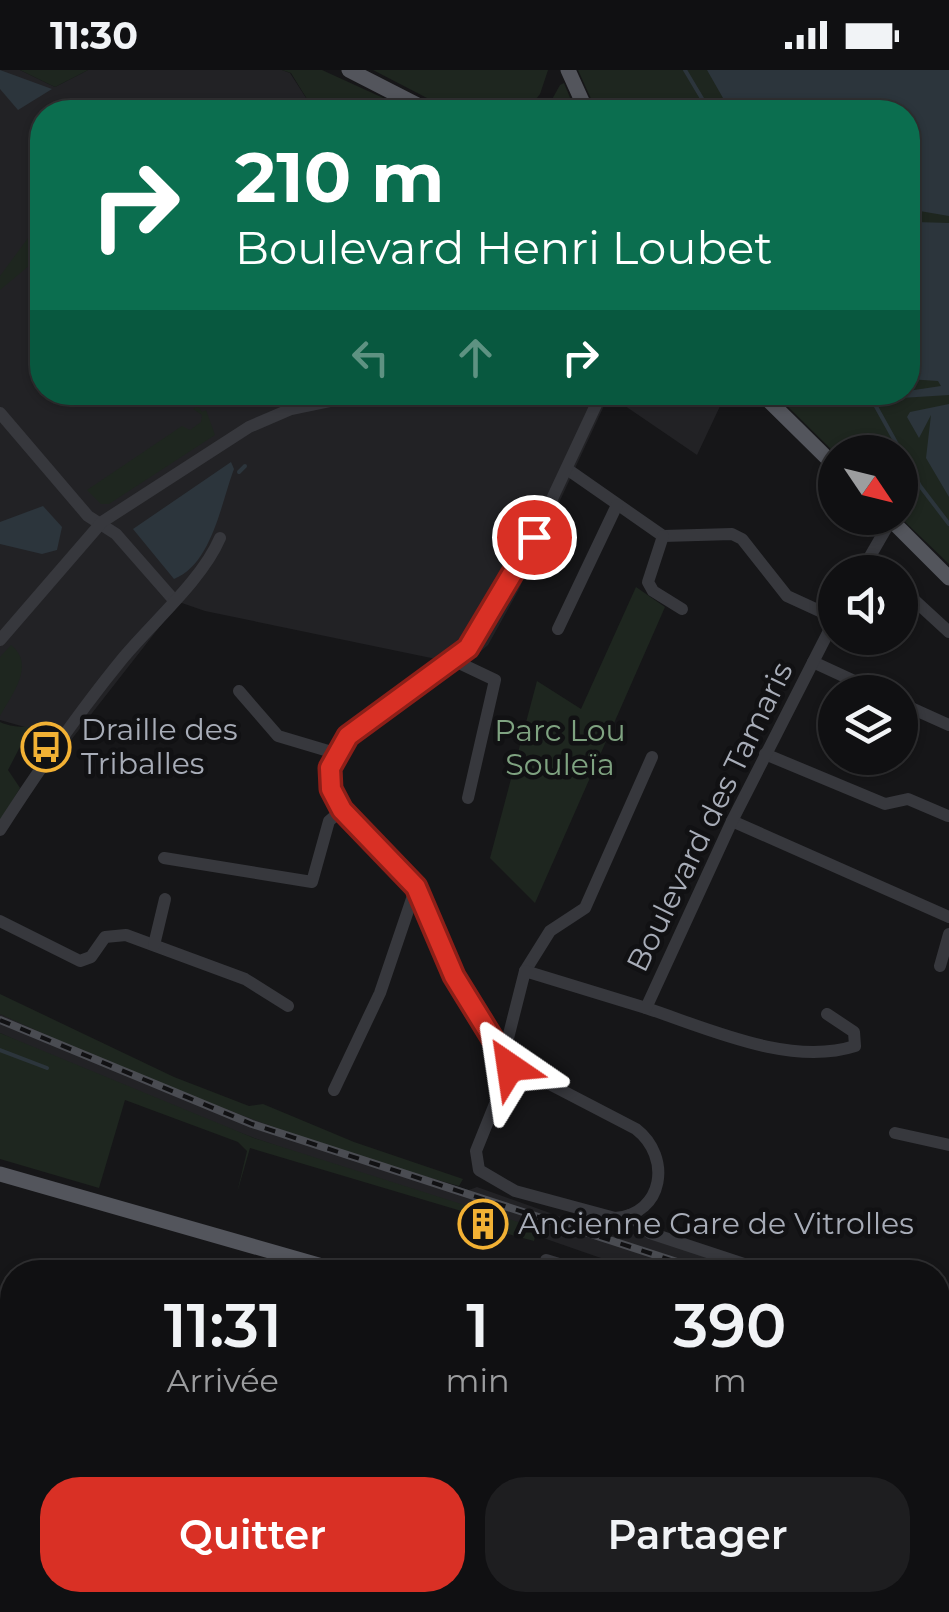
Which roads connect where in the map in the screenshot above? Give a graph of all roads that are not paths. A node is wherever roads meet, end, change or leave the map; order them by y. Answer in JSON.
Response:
{"nodes":[{"id":1,"x":568,"y":70,"type":"edge"},
{"id":2,"x":349,"y":72,"type":"edge"},
{"id":3,"x":406,"y":100,"type":"edge"},
{"id":4,"x":582,"y":100,"type":"edge"},
{"id":5,"x":310,"y":405,"type":"edge"},
{"id":6,"x":596,"y":405,"type":"edge"},
{"id":7,"x":774,"y":405,"type":"edge"},
{"id":8,"x":0,"y":414,"type":"edge"},
{"id":9,"x":818,"y":449,"type":"edge"},
{"id":10,"x":567,"y":469,"type":"junction"},
{"id":11,"x":617,"y":505,"type":"junction"},
{"id":12,"x":102,"y":522,"type":"junction"},
{"id":13,"x":906,"y":535,"type":"edge"},
{"id":14,"x":664,"y":536,"type":"junction"},
{"id":15,"x":220,"y":538,"type":"dead end"},
{"id":16,"x":949,"y":578,"type":"edge"},
{"id":17,"x":173,"y":599,"type":"junction"},
{"id":18,"x":918,"y":603,"type":"edge"},
{"id":19,"x":682,"y":609,"type":"dead end"},
{"id":20,"x":818,"y":610,"type":"edge"},
{"id":21,"x":558,"y":629,"type":"dead end"},
{"id":22,"x":949,"y":632,"type":"edge"},
{"id":23,"x":0,"y":640,"type":"edge"},
{"id":24,"x":818,"y":652,"type":"edge"},
{"id":25,"x":455,"y":661,"type":"junction"},
{"id":26,"x":813,"y":662,"type":"junction"},
{"id":27,"x":841,"y":675,"type":"edge"},
{"id":28,"x":239,"y":691,"type":"dead end"},
{"id":29,"x":918,"y":711,"type":"edge"},
{"id":30,"x":949,"y":725,"type":"edge"},
{"id":31,"x":335,"y":753,"type":"junction"},
{"id":32,"x":765,"y":754,"type":"junction"},
{"id":33,"x":652,"y":757,"type":"dead end"},
{"id":34,"x":468,"y":798,"type":"dead end"},
{"id":35,"x":342,"y":810,"type":"junction"},
{"id":36,"x":948,"y":816,"type":"edge"},
{"id":37,"x":732,"y":820,"type":"junction"},
{"id":38,"x":0,"y":830,"type":"edge"},
{"id":39,"x":164,"y":858,"type":"dead end"},
{"id":40,"x":416,"y":887,"type":"junction"},
{"id":41,"x":165,"y":899,"type":"dead end"},
{"id":42,"x":949,"y":918,"type":"edge"},
{"id":43,"x":0,"y":921,"type":"edge"},
{"id":44,"x":949,"y":934,"type":"edge"},
{"id":45,"x":154,"y":945,"type":"junction"},
{"id":46,"x":940,"y":966,"type":"dead end"},
{"id":47,"x":525,"y":971,"type":"junction"},
{"id":48,"x":288,"y":1006,"type":"dead end"},
{"id":49,"x":646,"y":1008,"type":"junction"},
{"id":50,"x":827,"y":1014,"type":"dead end"},
{"id":51,"x":507,"y":1059,"type":"junction"},
{"id":52,"x":334,"y":1090,"type":"dead end"},
{"id":53,"x":895,"y":1133,"type":"dead end"},
{"id":54,"x":949,"y":1145,"type":"edge"},
{"id":55,"x":0,"y":1174,"type":"edge"},
{"id":56,"x":630,"y":1215,"type":"junction"},
{"id":57,"x":301,"y":1260,"type":"edge"},
{"id":58,"x":732,"y":1260,"type":"edge"}],
"edges":[{"from":1,"to":4,"type":"main road"},
{"from":2,"to":3,"type":"main road"},
{"from":5,"to":12,"type":"street"},
{"from":6,"to":10,"type":"street"},
{"from":7,"to":9,"type":"main road"},
{"from":8,"to":12,"type":"street"},
{"from":10,"to":11,"type":"street"},
{"from":10,"to":25,"type":"street"},
{"from":11,"to":14,"type":"street"},
{"from":11,"to":21,"type":"street"},
{"from":12,"to":17,"type":"street"},
{"from":12,"to":23,"type":"street"},
{"from":13,"to":16,"type":"main road"},
{"from":14,"to":19,"type":"street"},
{"from":14,"to":20,"type":"street"},
{"from":15,"to":17,"type":"street"},
{"from":17,"to":38,"type":"street"},
{"from":18,"to":22,"type":"street"},
{"from":24,"to":26,"type":"street","name":"Boulevard des Tamaris"},
{"from":25,"to":31,"type":"street"},
{"from":25,"to":34,"type":"street"},
{"from":26,"to":27,"type":"street"},
{"from":26,"to":32,"type":"street","name":"Boulevard des Tamaris"},
{"from":28,"to":31,"type":"street"},
{"from":29,"to":30,"type":"street"},
{"from":31,"to":35,"type":"street"},
{"from":32,"to":36,"type":"street"},
{"from":32,"to":37,"type":"street","name":"Boulevard des Tamaris"},
{"from":33,"to":47,"type":"street"},
{"from":35,"to":39,"type":"street"},
{"from":35,"to":40,"type":"street"},
{"from":37,"to":42,"type":"street"},
{"from":37,"to":49,"type":"street","name":"Boulevard des Tamaris"},
{"from":40,"to":51,"type":"street"},
{"from":40,"to":52,"type":"street"},
{"from":41,"to":45,"type":"street"},
{"from":43,"to":45,"type":"street"},
{"from":44,"to":46,"type":"street"},
{"from":45,"to":48,"type":"street"},
{"from":47,"to":49,"type":"street","name":"Boulevard des Tamaris"},
{"from":47,"to":51,"type":"street"},
{"from":49,"to":50,"type":"street"},
{"from":51,"to":56,"type":"street"},
{"from":51,"to":56,"type":"street"},
{"from":53,"to":54,"type":"street"},
{"from":55,"to":57,"type":"main road"},
{"from":56,"to":58,"type":"street"}]}
